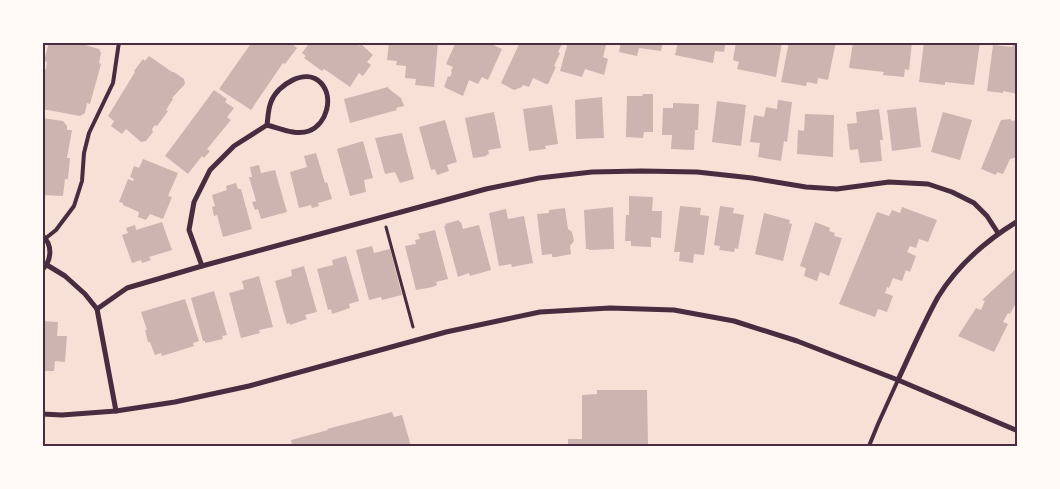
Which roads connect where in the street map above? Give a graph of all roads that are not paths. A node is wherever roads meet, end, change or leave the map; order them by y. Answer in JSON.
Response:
{"nodes":[{"id":1,"x":119,"y":42,"type":"edge"},
{"id":2,"x":267,"y":125,"type":"junction"},
{"id":3,"x":1018,"y":221,"type":"edge"},
{"id":4,"x":998,"y":233,"type":"junction"},
{"id":5,"x":44,"y":237,"type":"edge"},
{"id":6,"x":47,"y":265,"type":"junction"},
{"id":7,"x":202,"y":266,"type":"junction"},
{"id":8,"x":42,"y":270,"type":"edge"},
{"id":9,"x":97,"y":309,"type":"junction"},
{"id":10,"x":898,"y":380,"type":"junction"},
{"id":11,"x":116,"y":411,"type":"junction"},
{"id":12,"x":42,"y":414,"type":"edge"},
{"id":13,"x":1018,"y":431,"type":"edge"},
{"id":14,"x":869,"y":446,"type":"edge"}],
"edges":[{"from":1,"to":5,"type":"lane"},
{"from":2,"to":2,"type":"street"},
{"from":2,"to":7,"type":"street"},
{"from":3,"to":4,"type":"street"},
{"from":4,"to":7,"type":"street"},
{"from":4,"to":10,"type":"street"},
{"from":5,"to":6,"type":"street"},
{"from":6,"to":8,"type":"street"},
{"from":6,"to":9,"type":"street"},
{"from":7,"to":9,"type":"street"},
{"from":9,"to":11,"type":"street"},
{"from":10,"to":11,"type":"street"},
{"from":10,"to":13,"type":"street"},
{"from":10,"to":14,"type":"lane"},
{"from":11,"to":12,"type":"street"}]}
